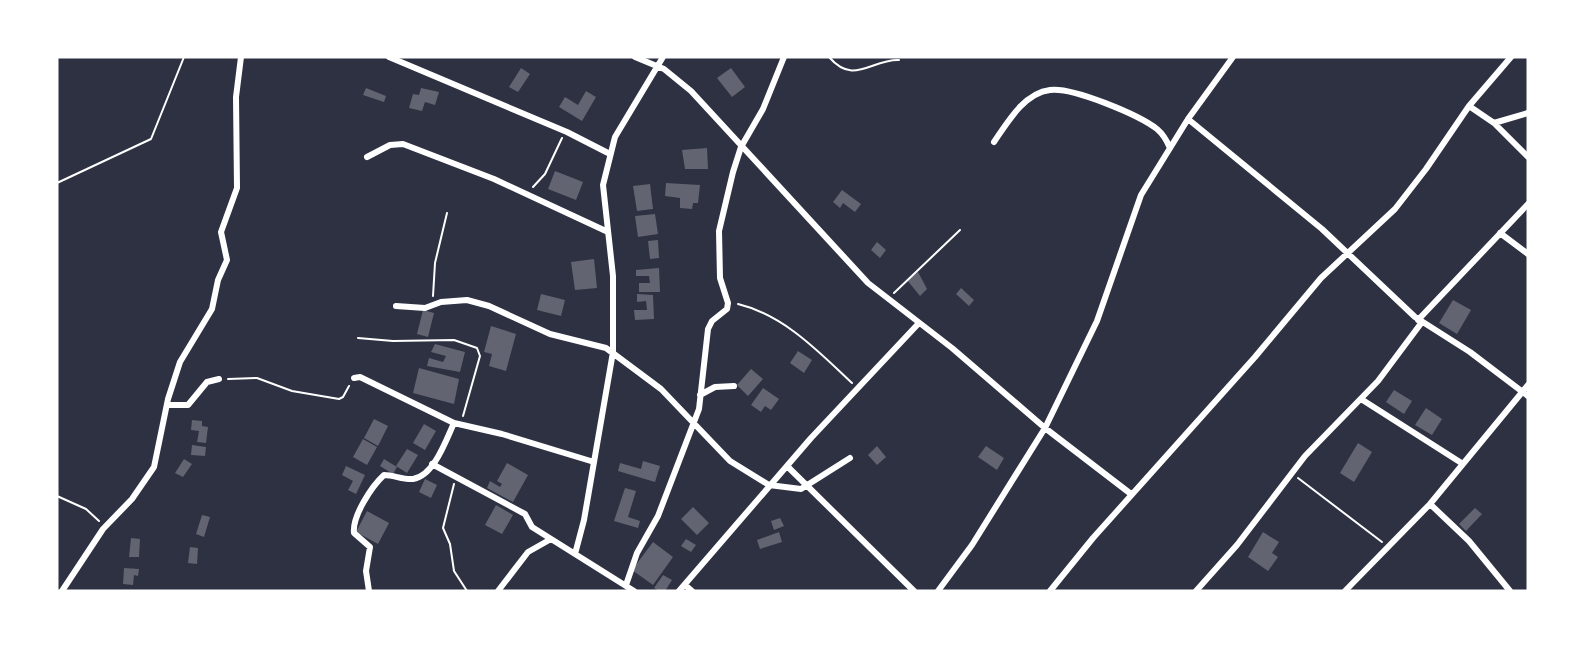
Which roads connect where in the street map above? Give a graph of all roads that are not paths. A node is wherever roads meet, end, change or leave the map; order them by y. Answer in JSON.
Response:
{"nodes":[{"id":1,"x":241,"y":57,"type":"edge"},
{"id":2,"x":389,"y":57,"type":"edge"},
{"id":3,"x":635,"y":57,"type":"edge"},
{"id":4,"x":663,"y":57,"type":"edge"},
{"id":5,"x":784,"y":57,"type":"edge"},
{"id":6,"x":1233,"y":57,"type":"edge"},
{"id":7,"x":1510,"y":57,"type":"edge"},
{"id":8,"x":658,"y":67,"type":"junction"},
{"id":9,"x":1469,"y":106,"type":"junction"},
{"id":10,"x":1528,"y":113,"type":"edge"},
{"id":11,"x":1188,"y":118,"type":"junction"},
{"id":12,"x":1494,"y":123,"type":"junction"},
{"id":13,"x":994,"y":142,"type":"dead end"},
{"id":14,"x":741,"y":147,"type":"junction"},
{"id":15,"x":1170,"y":148,"type":"junction"},
{"id":16,"x":610,"y":154,"type":"junction"},
{"id":17,"x":367,"y":157,"type":"dead end"},
{"id":18,"x":1528,"y":157,"type":"edge"},
{"id":19,"x":1528,"y":204,"type":"edge"},
{"id":20,"x":608,"y":232,"type":"junction"},
{"id":21,"x":1500,"y":233,"type":"junction"},
{"id":22,"x":1345,"y":253,"type":"junction"},
{"id":23,"x":1528,"y":254,"type":"edge"},
{"id":24,"x":396,"y":306,"type":"dead end"},
{"id":25,"x":1420,"y":321,"type":"junction"},
{"id":26,"x":919,"y":323,"type":"junction"},
{"id":27,"x":613,"y":352,"type":"junction"},
{"id":28,"x":354,"y":378,"type":"road end"},
{"id":29,"x":219,"y":379,"type":"road end"},
{"id":30,"x":1528,"y":384,"type":"edge"},
{"id":31,"x":734,"y":386,"type":"dead end"},
{"id":32,"x":1526,"y":394,"type":"edge"},
{"id":33,"x":700,"y":395,"type":"junction"},
{"id":34,"x":1361,"y":399,"type":"junction"},
{"id":35,"x":167,"y":405,"type":"junction"},
{"id":36,"x":693,"y":422,"type":"junction"},
{"id":37,"x":457,"y":423,"type":"junction"},
{"id":38,"x":1045,"y":428,"type":"junction"},
{"id":39,"x":850,"y":458,"type":"dead end"},
{"id":40,"x":594,"y":462,"type":"junction"},
{"id":41,"x":432,"y":464,"type":"junction"},
{"id":42,"x":1463,"y":464,"type":"junction"},
{"id":43,"x":788,"y":467,"type":"junction"},
{"id":44,"x":769,"y":485,"type":"junction"},
{"id":45,"x":808,"y":486,"type":"junction"},
{"id":46,"x":1131,"y":494,"type":"junction"},
{"id":47,"x":1430,"y":504,"type":"junction"},
{"id":48,"x":551,"y":539,"type":"junction"},
{"id":49,"x":575,"y":554,"type":"junction"},
{"id":50,"x":626,"y":585,"type":"junction"},
{"id":51,"x":685,"y":585,"type":"junction"},
{"id":52,"x":62,"y":591,"type":"edge"},
{"id":53,"x":369,"y":591,"type":"edge"},
{"id":54,"x":498,"y":591,"type":"edge"},
{"id":55,"x":634,"y":591,"type":"edge"},
{"id":56,"x":679,"y":591,"type":"edge"},
{"id":57,"x":692,"y":591,"type":"edge"},
{"id":58,"x":914,"y":591,"type":"edge"},
{"id":59,"x":938,"y":591,"type":"edge"},
{"id":60,"x":1050,"y":591,"type":"edge"},
{"id":61,"x":1196,"y":591,"type":"edge"},
{"id":62,"x":1345,"y":591,"type":"edge"},
{"id":63,"x":1510,"y":591,"type":"edge"}],
"edges":[{"from":1,"to":35,"type":"street"},
{"from":2,"to":16,"type":"street"},
{"from":3,"to":8,"type":"street"},
{"from":4,"to":8,"type":"street"},
{"from":5,"to":14,"type":"street"},
{"from":6,"to":11,"type":"street"},
{"from":7,"to":9,"type":"street"},
{"from":8,"to":14,"type":"street"},
{"from":8,"to":16,"type":"street"},
{"from":9,"to":12,"type":"street"},
{"from":9,"to":22,"type":"street"},
{"from":10,"to":12,"type":"street"},
{"from":11,"to":15,"type":"street"},
{"from":11,"to":22,"type":"street"},
{"from":12,"to":18,"type":"street"},
{"from":13,"to":15,"type":"street"},
{"from":14,"to":26,"type":"street"},
{"from":14,"to":33,"type":"street"},
{"from":15,"to":38,"type":"street"},
{"from":16,"to":20,"type":"street"},
{"from":17,"to":20,"type":"street"},
{"from":19,"to":21,"type":"street"},
{"from":20,"to":27,"type":"street"},
{"from":21,"to":23,"type":"street"},
{"from":21,"to":25,"type":"street"},
{"from":22,"to":25,"type":"street"},
{"from":22,"to":46,"type":"street"},
{"from":24,"to":27,"type":"street"},
{"from":25,"to":32,"type":"street"},
{"from":25,"to":34,"type":"street"},
{"from":26,"to":38,"type":"street"},
{"from":26,"to":43,"type":"street"},
{"from":27,"to":36,"type":"street"},
{"from":27,"to":40,"type":"street"},
{"from":28,"to":37,"type":"street"},
{"from":29,"to":35,"type":"street"},
{"from":30,"to":32,"type":"street"},
{"from":31,"to":33,"type":"street"},
{"from":32,"to":42,"type":"street"},
{"from":33,"to":36,"type":"street"},
{"from":34,"to":42,"type":"street"},
{"from":34,"to":61,"type":"street"},
{"from":35,"to":52,"type":"street"},
{"from":36,"to":44,"type":"street"},
{"from":36,"to":50,"type":"street"},
{"from":37,"to":40,"type":"street"},
{"from":37,"to":41,"type":"street"},
{"from":38,"to":46,"type":"street"},
{"from":38,"to":59,"type":"street"},
{"from":39,"to":45,"type":"street"},
{"from":40,"to":49,"type":"street"},
{"from":41,"to":48,"type":"street"},
{"from":41,"to":53,"type":"street"},
{"from":42,"to":47,"type":"street"},
{"from":43,"to":44,"type":"street"},
{"from":43,"to":45,"type":"street"},
{"from":44,"to":45,"type":"street"},
{"from":44,"to":51,"type":"street"},
{"from":45,"to":58,"type":"street"},
{"from":46,"to":60,"type":"street"},
{"from":47,"to":62,"type":"street"},
{"from":47,"to":63,"type":"street"},
{"from":48,"to":49,"type":"street"},
{"from":48,"to":54,"type":"street"},
{"from":49,"to":50,"type":"street"},
{"from":50,"to":55,"type":"street"},
{"from":51,"to":56,"type":"street"},
{"from":51,"to":57,"type":"street"}]}
